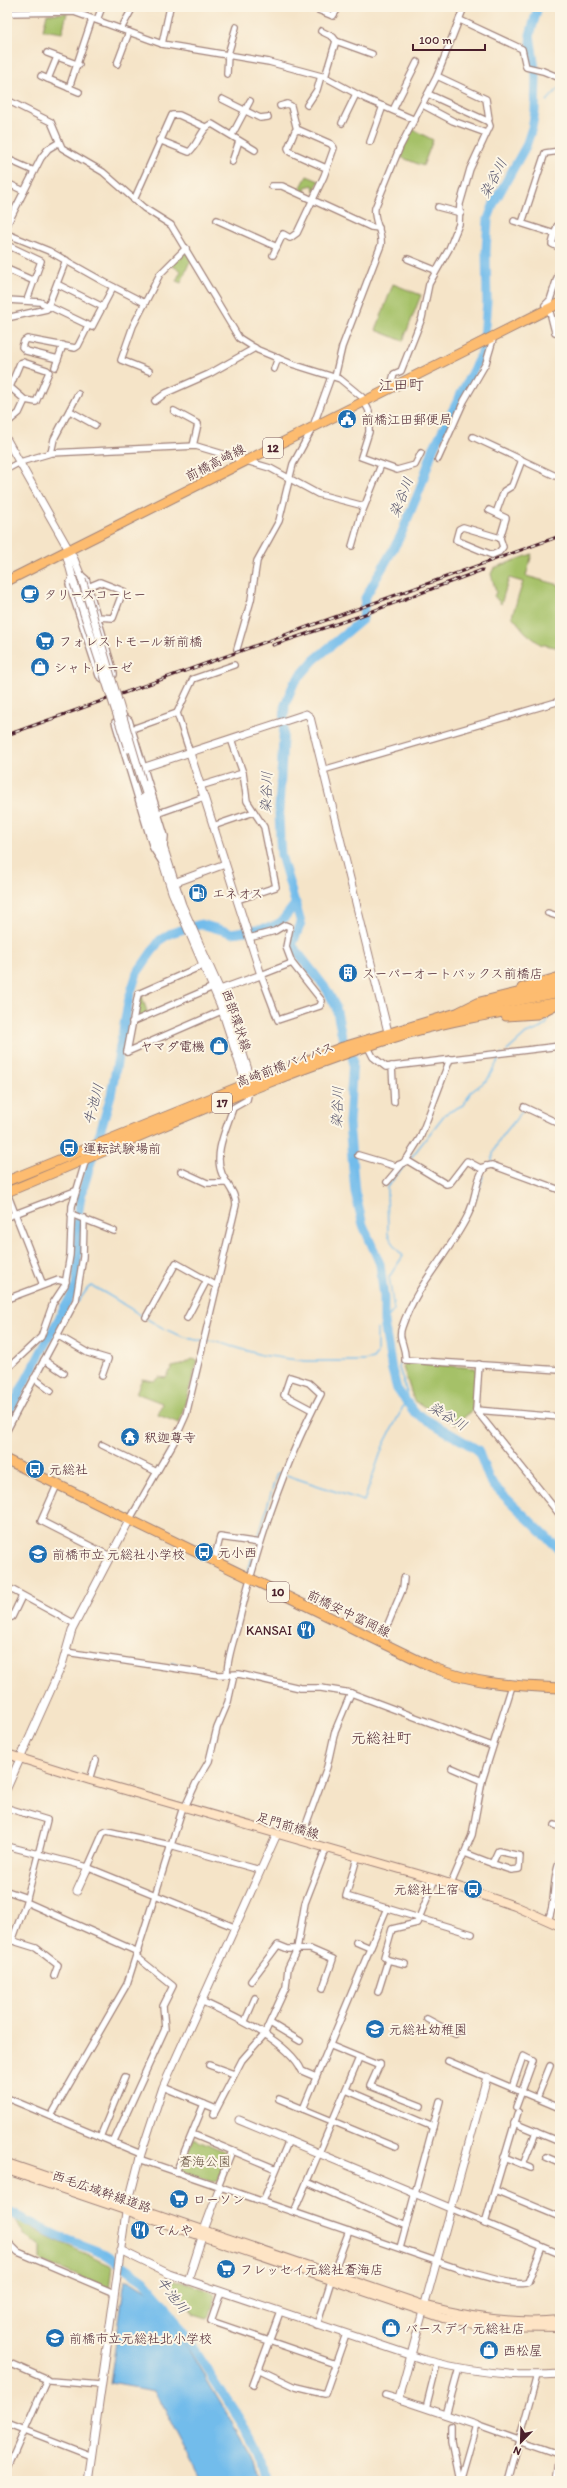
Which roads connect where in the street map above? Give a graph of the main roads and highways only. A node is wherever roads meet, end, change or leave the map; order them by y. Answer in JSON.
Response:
{"nodes":[{"id":1,"x":560,"y":303,"type":"edge"},
{"id":2,"x":7,"y":581,"type":"edge"},
{"id":3,"x":560,"y":977,"type":"edge"},
{"id":4,"x":560,"y":983,"type":"edge"},
{"id":5,"x":560,"y":992,"type":"edge"},
{"id":6,"x":559,"y":1002,"type":"edge"},
{"id":7,"x":460,"y":1012,"type":"junction"},
{"id":8,"x":427,"y":1020,"type":"junction"},
{"id":9,"x":355,"y":1047,"type":"junction"},
{"id":10,"x":249,"y":1086,"type":"junction"},
{"id":11,"x":7,"y":1181,"type":"edge"},
{"id":12,"x":7,"y":1193,"type":"edge"},
{"id":13,"x":7,"y":1460,"type":"edge"},
{"id":14,"x":560,"y":1688,"type":"edge"},
{"id":15,"x":7,"y":1754,"type":"edge"},
{"id":16,"x":560,"y":1926,"type":"edge"},
{"id":17,"x":7,"y":2163,"type":"edge"},
{"id":18,"x":7,"y":2170,"type":"edge"},
{"id":19,"x":126,"y":2208,"type":"junction"},
{"id":20,"x":422,"y":2308,"type":"junction"},
{"id":21,"x":560,"y":2320,"type":"edge"},
{"id":22,"x":560,"y":2327,"type":"edge"}],
"edges":[{"from":1,"to":2,"type":"main road","name":"前橋高崎線","number":"12"},
{"from":3,"to":8,"type":"main road"},
{"from":4,"to":7,"type":"highway"},
{"from":5,"to":7,"type":"main road","name":"高崎前橋バイパス","number":"17"},
{"from":6,"to":9,"type":"main road","name":"高崎前橋バイパス","number":"17"},
{"from":7,"to":8,"type":"main road","name":"高崎前橋バイパス","number":"17"},
{"from":8,"to":9,"type":"main road","name":"高崎前橋バイパス","number":"17"},
{"from":9,"to":10,"type":"main road","name":"高崎前橋バイパス","number":"17"},
{"from":10,"to":11,"type":"main road","name":"高崎前橋バイパス","number":"17"},
{"from":10,"to":12,"type":"main road","name":"高崎前橋バイパス","number":"17"},
{"from":13,"to":14,"type":"main road","name":"前橋安中富岡線","number":"10"},
{"from":15,"to":16,"type":"main road","name":"足門前橋線"},
{"from":17,"to":19,"type":"main road","name":"西毛広域幹線道路"},
{"from":18,"to":19,"type":"main road","name":"西毛広域幹線道路"},
{"from":19,"to":20,"type":"main road","name":"西毛広域幹線道路"},
{"from":20,"to":21,"type":"main road","name":"西毛広域幹線道路"},
{"from":20,"to":22,"type":"main road","name":"西毛広域幹線道路"}]}
